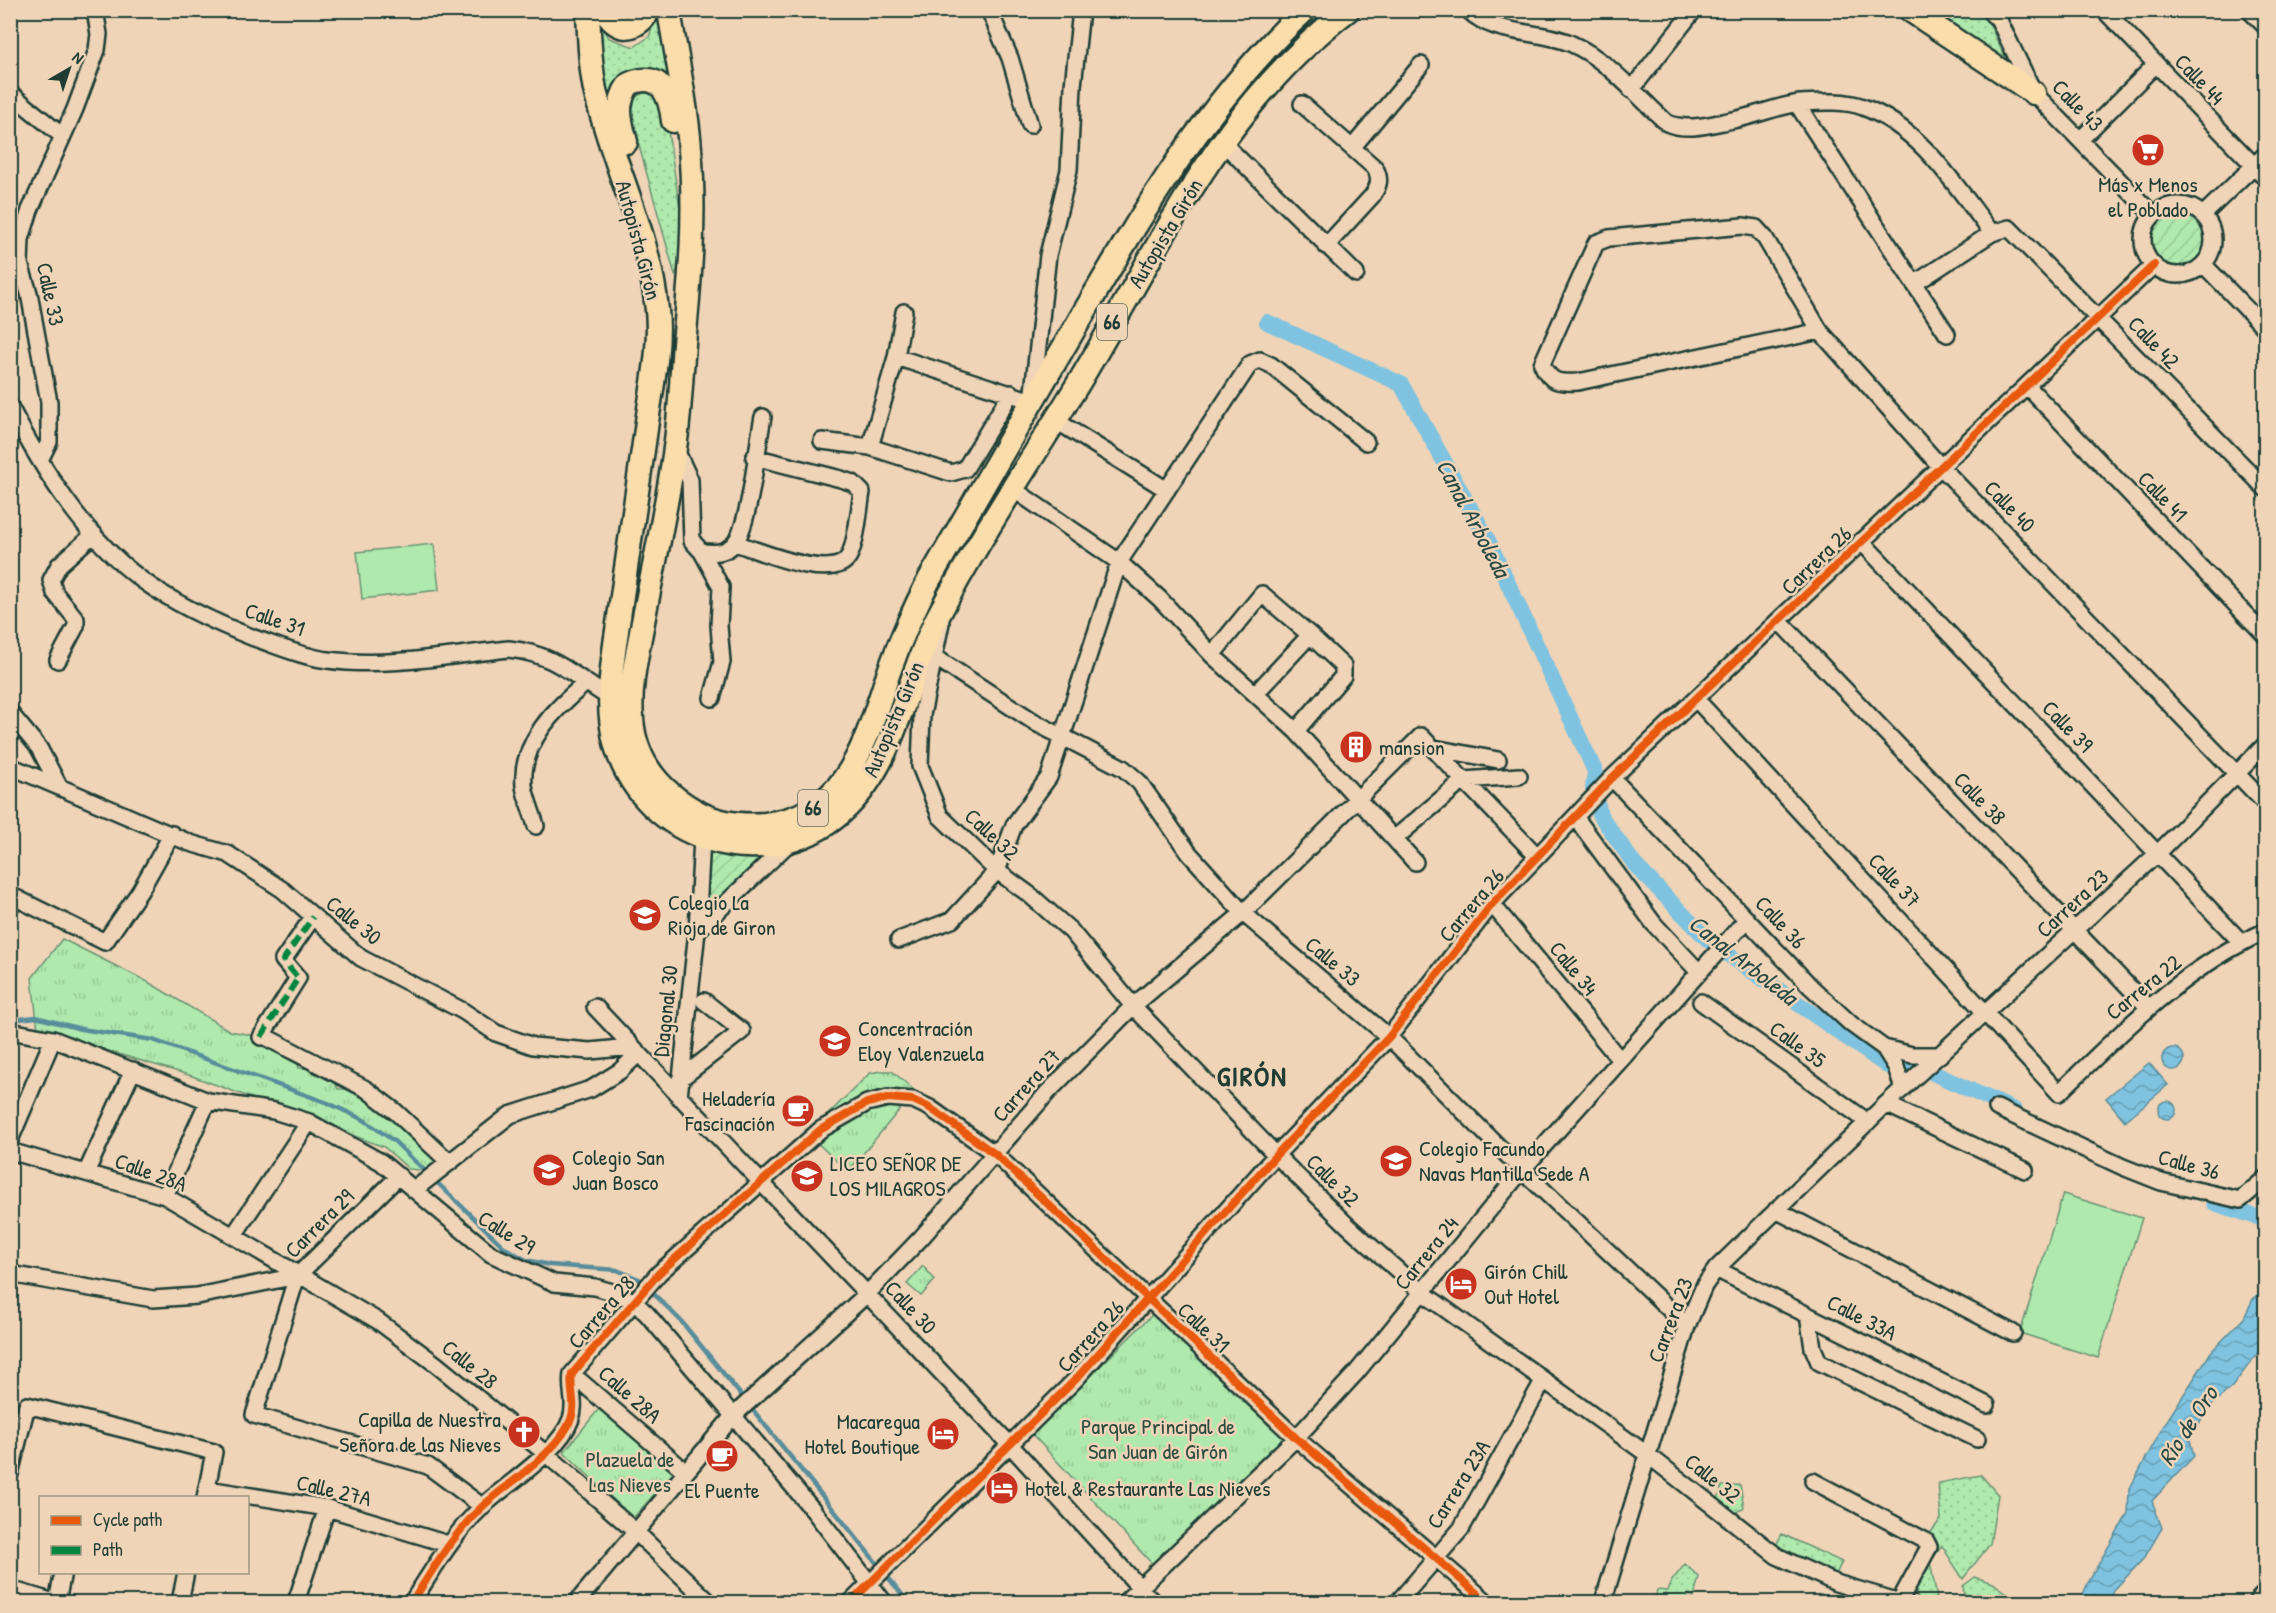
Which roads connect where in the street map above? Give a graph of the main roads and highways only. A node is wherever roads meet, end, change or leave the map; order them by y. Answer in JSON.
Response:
{"nodes":[{"id":1,"x":588,"y":10,"type":"edge"},
{"id":2,"x":605,"y":10,"type":"edge"},
{"id":3,"x":649,"y":10,"type":"edge"},
{"id":4,"x":669,"y":10,"type":"edge"},
{"id":5,"x":1305,"y":10,"type":"edge"},
{"id":6,"x":1348,"y":10,"type":"edge"},
{"id":7,"x":1910,"y":10,"type":"edge"},
{"id":8,"x":2034,"y":93,"type":"road end"},
{"id":9,"x":693,"y":219,"type":"junction"},
{"id":10,"x":658,"y":314,"type":"junction"}],
"edges":[{"from":1,"to":10,"type":"highway","name":"Autopista Girón","number":"66"},
{"from":2,"to":3,"type":"highway"},
{"from":4,"to":9,"type":"highway","name":"Autopista Girón","number":"66"},
{"from":5,"to":9,"type":"highway","name":"Autopista Girón","number":"66"},
{"from":6,"to":10,"type":"highway","name":"Autopista Girón","number":"66"},
{"from":7,"to":8,"type":"highway"},
{"from":9,"to":10,"type":"highway"}]}
